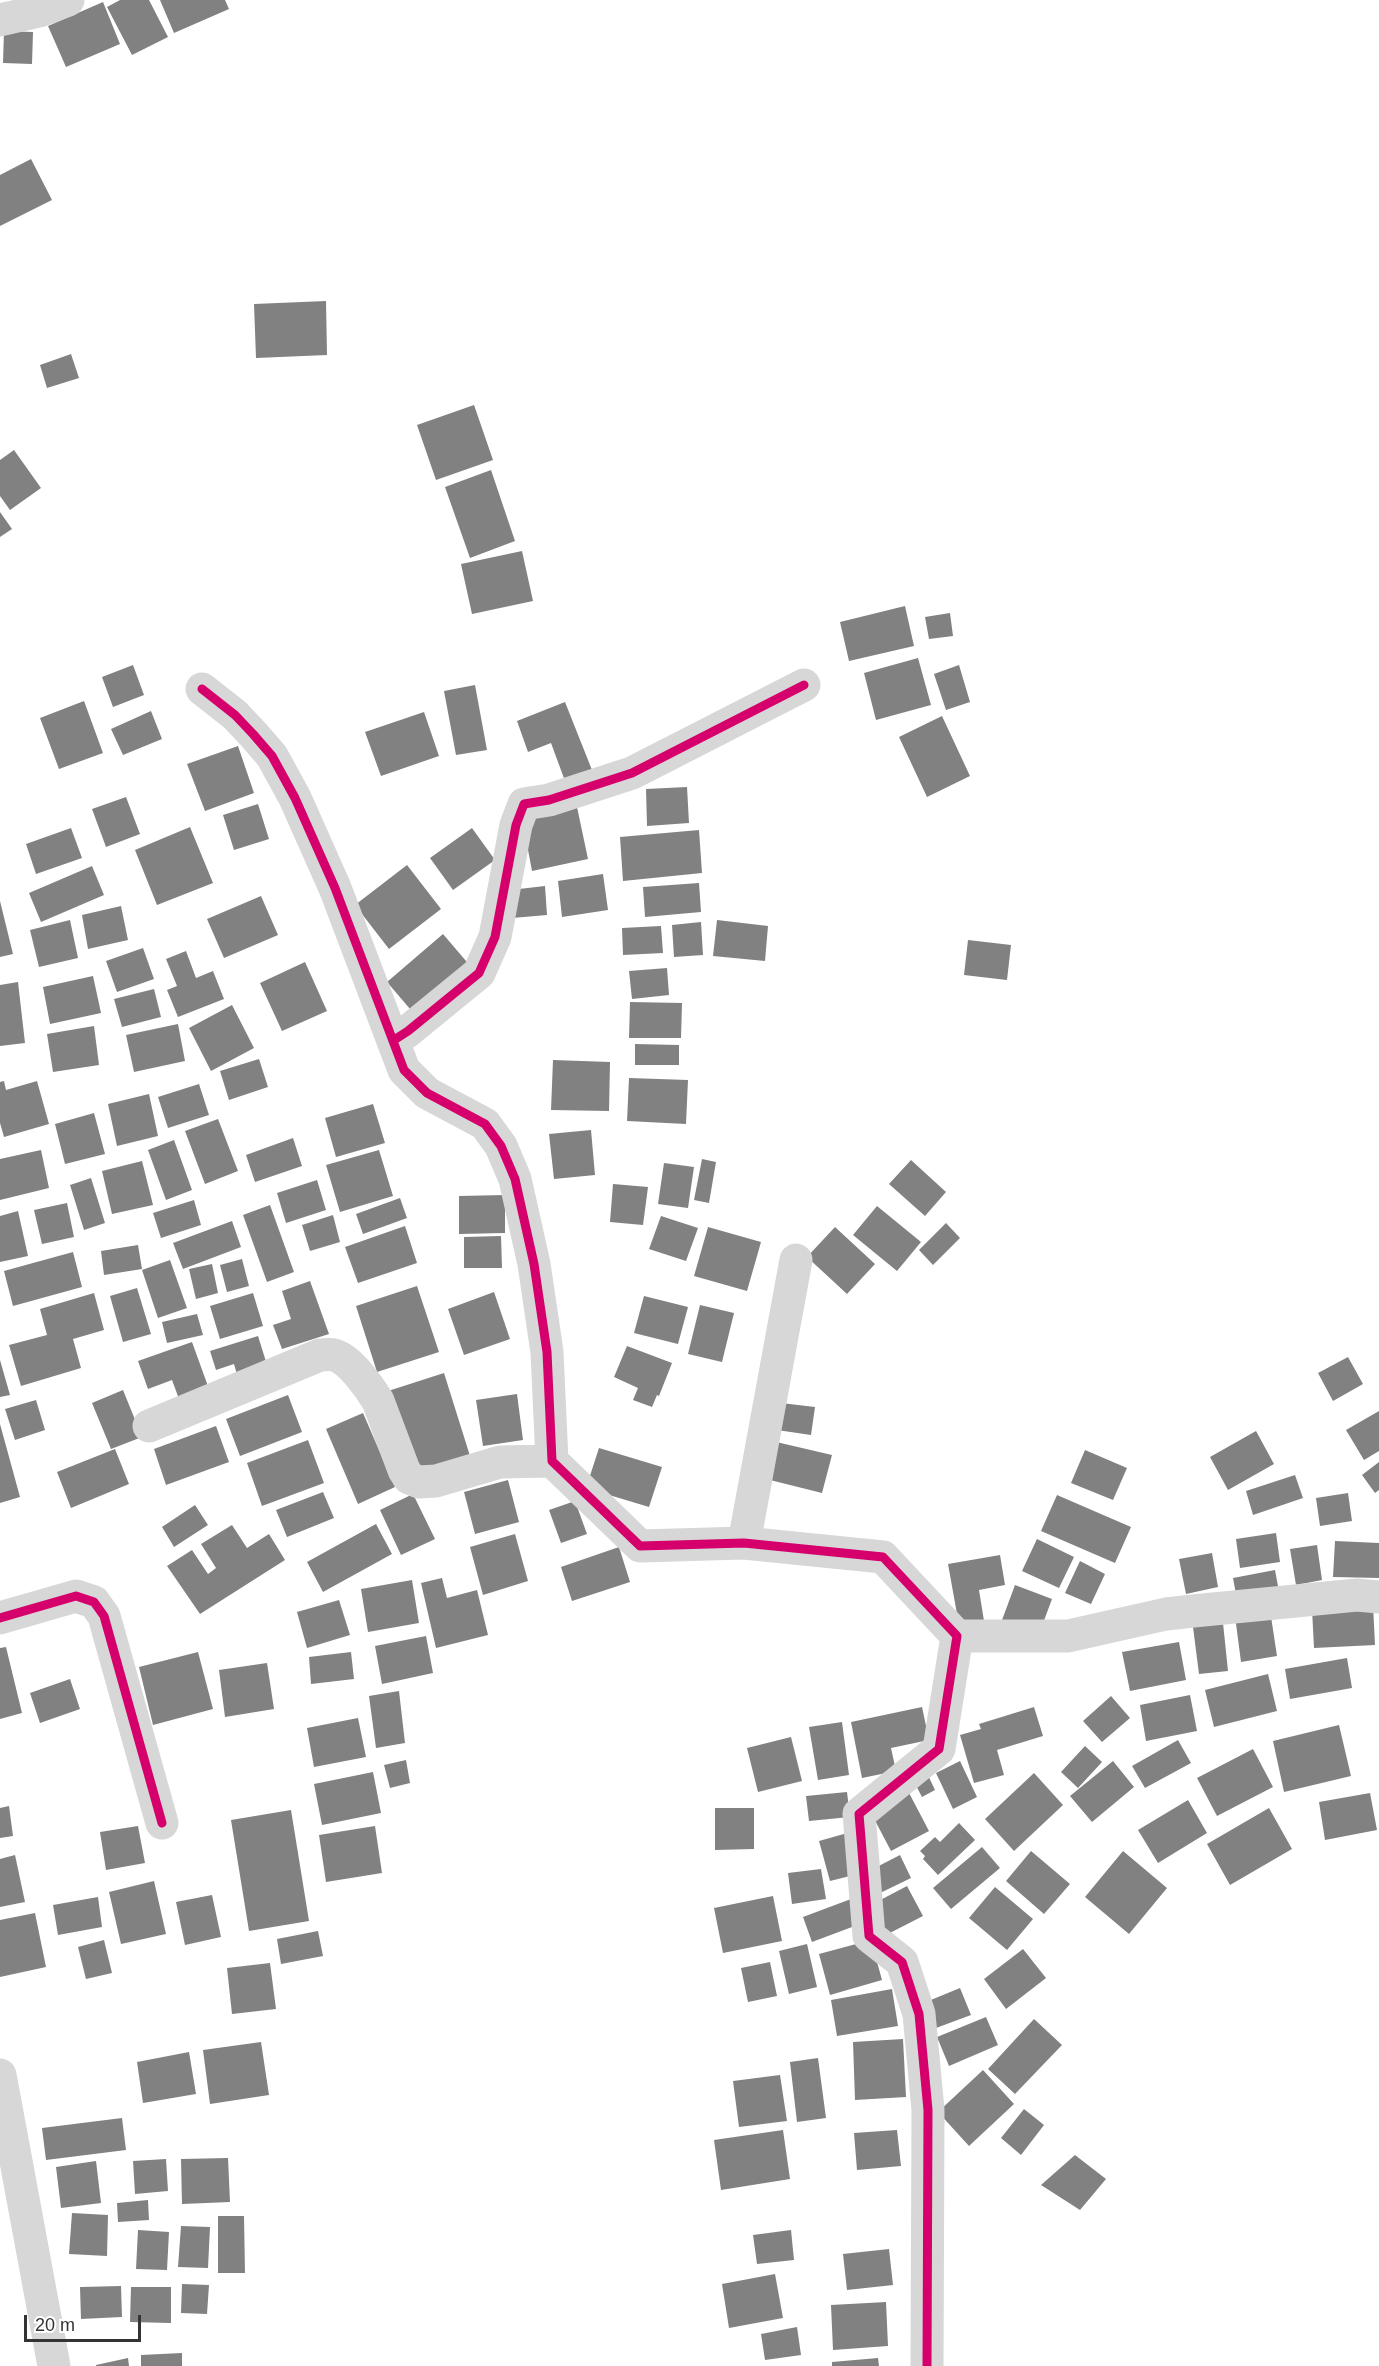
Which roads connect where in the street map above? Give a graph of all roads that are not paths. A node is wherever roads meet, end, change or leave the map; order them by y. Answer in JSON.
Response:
{"nodes":[{"id":1,"x":68,"y":0,"type":"edge"},
{"id":2,"x":0,"y":21,"type":"edge"},
{"id":3,"x":804,"y":685,"type":"dead end"},
{"id":4,"x":202,"y":689,"type":"dead end"},
{"id":5,"x":394,"y":1040,"type":"junction"},
{"id":6,"x":796,"y":1260,"type":"dead end"},
{"id":7,"x":149,"y":1426,"type":"dead end"},
{"id":8,"x":552,"y":1461,"type":"junction"},
{"id":9,"x":744,"y":1543,"type":"junction"},
{"id":10,"x":1379,"y":1598,"type":"edge"},
{"id":11,"x":0,"y":1618,"type":"edge"},
{"id":12,"x":957,"y":1636,"type":"junction"},
{"id":13,"x":162,"y":1823,"type":"dead end"},
{"id":14,"x":0,"y":2075,"type":"edge"},
{"id":15,"x":54,"y":2366,"type":"edge"},
{"id":16,"x":927,"y":2366,"type":"edge"}],
"edges":[{"from":1,"to":2,"type":"street"},
{"from":3,"to":5,"type":"street"},
{"from":4,"to":5,"type":"street"},
{"from":5,"to":8,"type":"street"},
{"from":6,"to":9,"type":"street"},
{"from":7,"to":8,"type":"street"},
{"from":8,"to":9,"type":"street"},
{"from":9,"to":12,"type":"street"},
{"from":10,"to":12,"type":"street"},
{"from":11,"to":13,"type":"street"},
{"from":12,"to":16,"type":"street"},
{"from":14,"to":15,"type":"street"}]}
